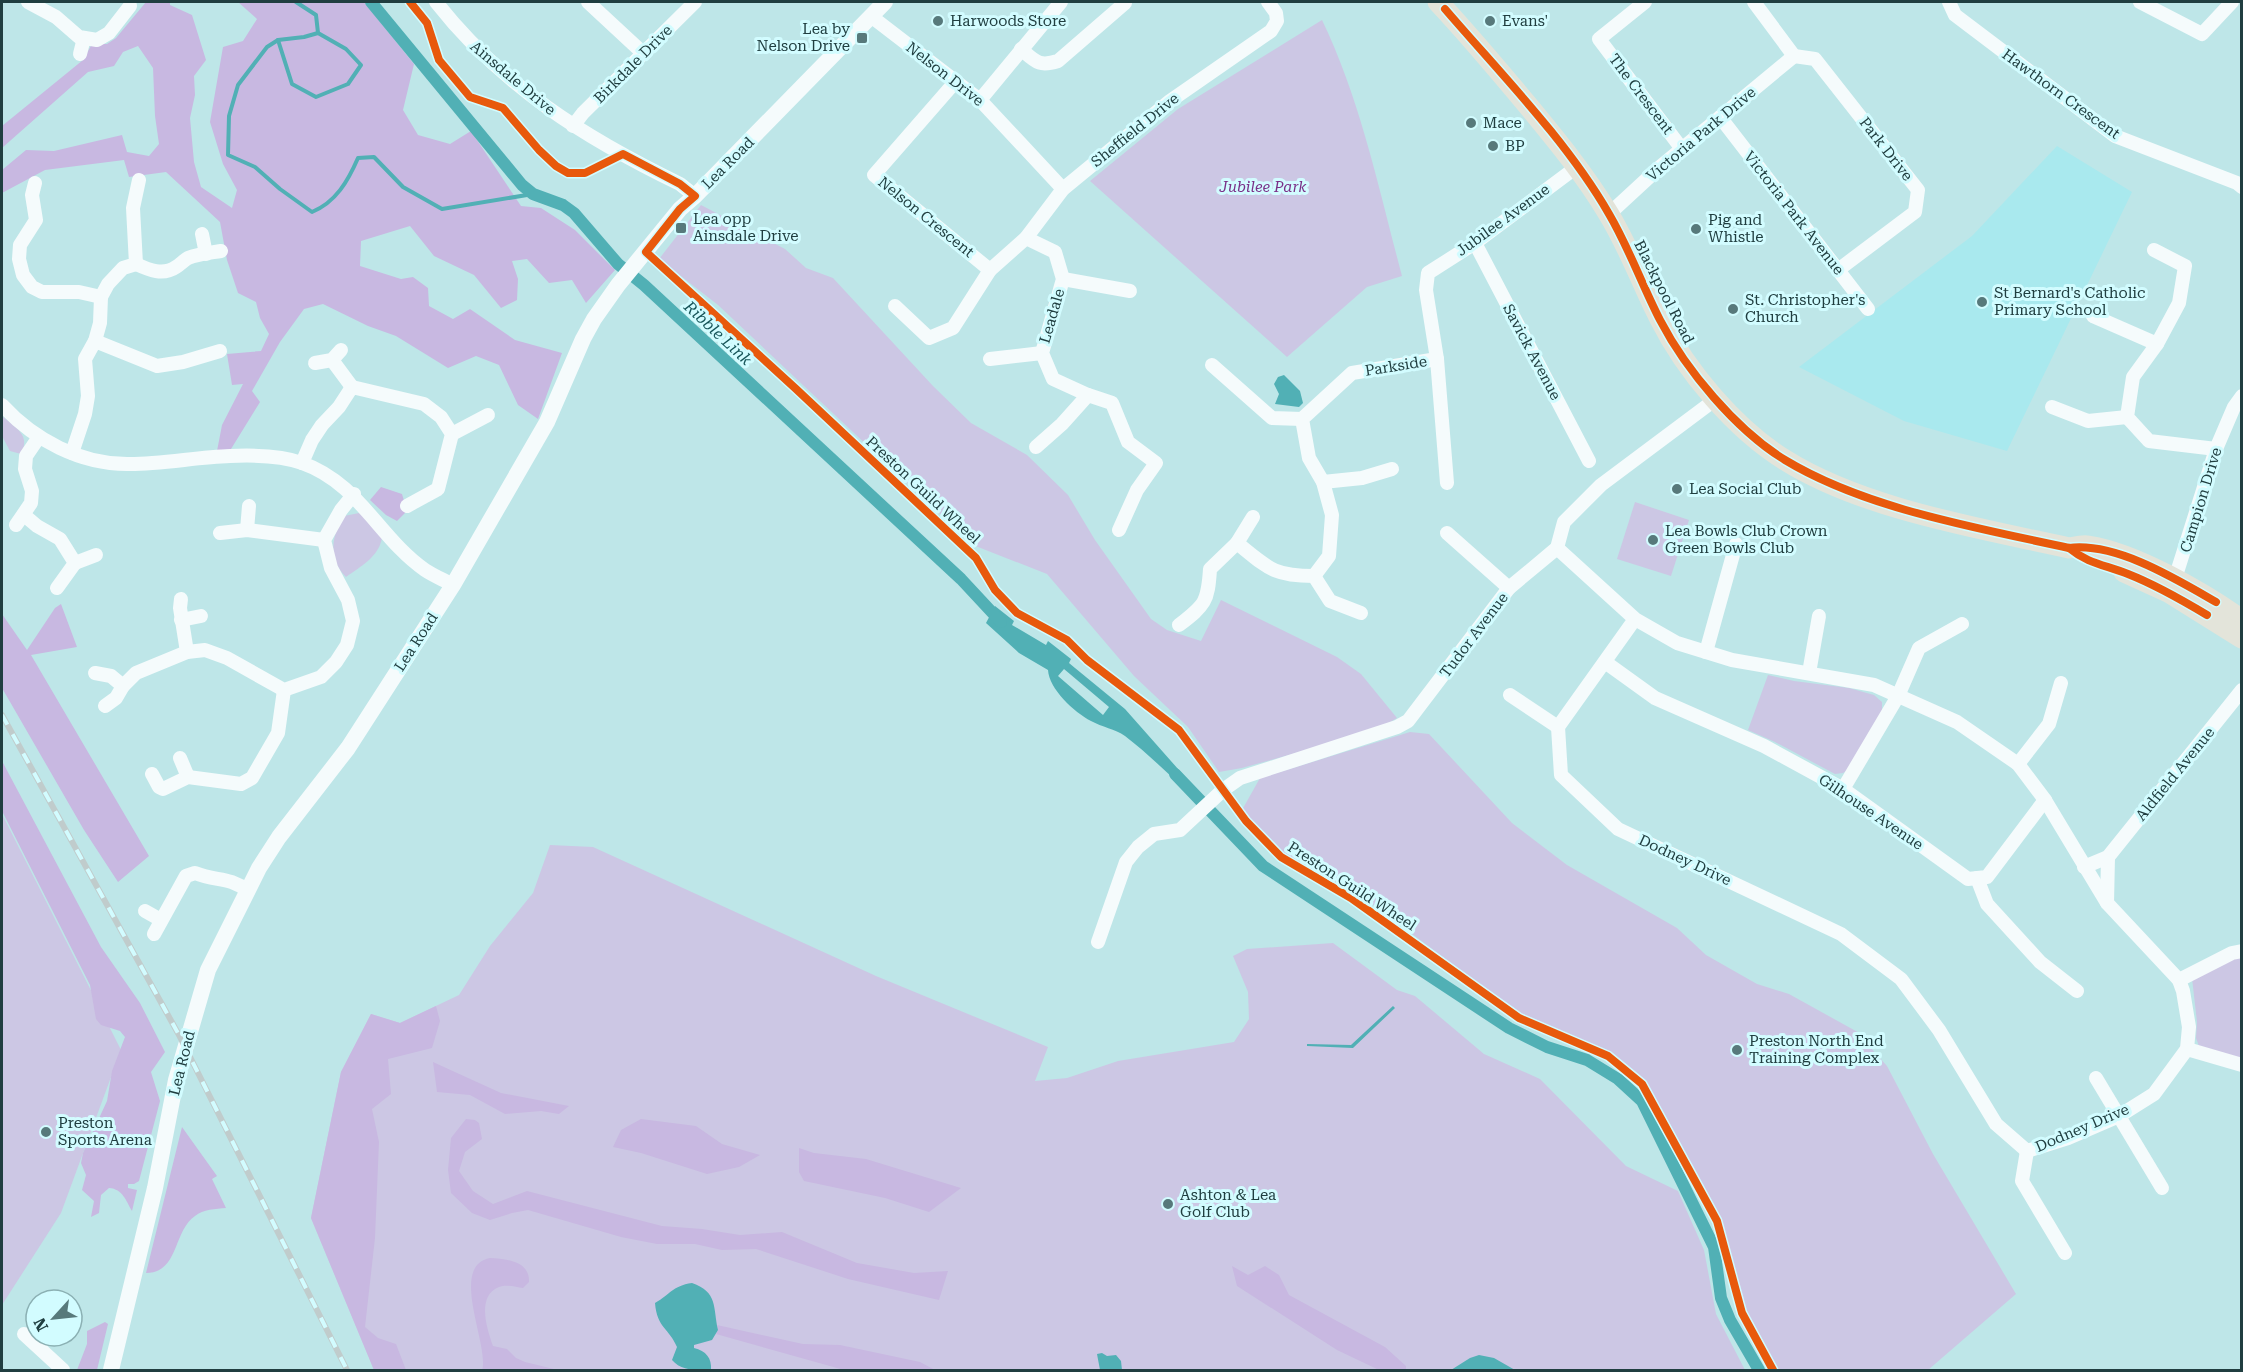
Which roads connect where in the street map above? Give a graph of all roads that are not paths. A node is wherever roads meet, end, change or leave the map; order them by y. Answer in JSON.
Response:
{"nodes":[{"id":1,"x":28,"y":2,"type":"edge"},
{"id":2,"x":436,"y":2,"type":"edge"},
{"id":3,"x":588,"y":2,"type":"edge"},
{"id":4,"x":695,"y":2,"type":"edge"},
{"id":5,"x":885,"y":2,"type":"edge"},
{"id":6,"x":1061,"y":2,"type":"edge"},
{"id":7,"x":1123,"y":2,"type":"edge"},
{"id":8,"x":1268,"y":2,"type":"edge"},
{"id":9,"x":1438,"y":2,"type":"edge"},
{"id":10,"x":1645,"y":2,"type":"edge"},
{"id":11,"x":1754,"y":2,"type":"edge"},
{"id":12,"x":2140,"y":2,"type":"edge"},
{"id":13,"x":2232,"y":2,"type":"edge"},
{"id":14,"x":130,"y":6,"type":"dead end"},
{"id":15,"x":1952,"y":8,"type":"edge"},
{"id":16,"x":872,"y":17,"type":"junction"},
{"id":17,"x":84,"y":38,"type":"junction"},
{"id":18,"x":1021,"y":50,"type":"junction"},
{"id":19,"x":80,"y":54,"type":"dead end"},
{"id":20,"x":644,"y":54,"type":"junction"},
{"id":21,"x":1794,"y":56,"type":"junction"},
{"id":22,"x":956,"y":81,"type":"junction"},
{"id":23,"x":980,"y":100,"type":"junction"},
{"id":24,"x":1720,"y":117,"type":"junction"},
{"id":25,"x":573,"y":126,"type":"junction"},
{"id":26,"x":1682,"y":149,"type":"junction"},
{"id":27,"x":1578,"y":166,"type":"junction"},
{"id":28,"x":140,"y":180,"type":"dead end"},
{"id":29,"x":2240,"y":182,"type":"edge"},
{"id":30,"x":35,"y":183,"type":"dead end"},
{"id":31,"x":1063,"y":189,"type":"junction"},
{"id":32,"x":695,"y":196,"type":"junction"},
{"id":33,"x":1609,"y":214,"type":"junction"},
{"id":34,"x":202,"y":234,"type":"dead end"},
{"id":35,"x":1026,"y":238,"type":"junction"},
{"id":36,"x":1475,"y":243,"type":"junction"},
{"id":37,"x":2154,"y":250,"type":"dead end"},
{"id":38,"x":221,"y":251,"type":"dead end"},
{"id":39,"x":206,"y":254,"type":"junction"},
{"id":40,"x":136,"y":264,"type":"junction"},
{"id":41,"x":990,"y":270,"type":"junction"},
{"id":42,"x":1838,"y":270,"type":"junction"},
{"id":43,"x":1428,"y":273,"type":"joint"},
{"id":44,"x":1063,"y":279,"type":"junction"},
{"id":45,"x":1130,"y":291,"type":"dead end"},
{"id":46,"x":101,"y":297,"type":"junction"},
{"id":47,"x":895,"y":306,"type":"dead end"},
{"id":48,"x":1868,"y":309,"type":"dead end"},
{"id":49,"x":2093,"y":316,"type":"dead end"},
{"id":50,"x":94,"y":341,"type":"junction"},
{"id":51,"x":2157,"y":344,"type":"junction"},
{"id":52,"x":219,"y":351,"type":"dead end"},
{"id":53,"x":1042,"y":353,"type":"junction"},
{"id":54,"x":990,"y":359,"type":"dead end"},
{"id":55,"x":1437,"y":359,"type":"junction"},
{"id":56,"x":315,"y":363,"type":"dead end"},
{"id":57,"x":1212,"y":365,"type":"dead end"},
{"id":58,"x":352,"y":387,"type":"junction"},
{"id":59,"x":1088,"y":395,"type":"junction"},
{"id":60,"x":1716,"y":399,"type":"junction"},
{"id":61,"x":2239,"y":404,"type":"edge"},
{"id":62,"x":2,"y":405,"type":"edge"},
{"id":63,"x":2052,"y":407,"type":"dead end"},
{"id":64,"x":488,"y":415,"type":"dead end"},
{"id":65,"x":2127,"y":417,"type":"junction"},
{"id":66,"x":1302,"y":419,"type":"junction"},
{"id":67,"x":452,"y":434,"type":"junction"},
{"id":68,"x":39,"y":437,"type":"junction"},
{"id":69,"x":1036,"y":447,"type":"dead end"},
{"id":70,"x":2216,"y":449,"type":"junction"},
{"id":71,"x":72,"y":453,"type":"junction"},
{"id":72,"x":1589,"y":461,"type":"dead end"},
{"id":73,"x":302,"y":463,"type":"junction"},
{"id":74,"x":1392,"y":469,"type":"dead end"},
{"id":75,"x":1323,"y":482,"type":"junction"},
{"id":76,"x":1447,"y":483,"type":"dead end"},
{"id":77,"x":354,"y":494,"type":"junction"},
{"id":78,"x":249,"y":506,"type":"dead end"},
{"id":79,"x":407,"y":506,"type":"dead end"},
{"id":80,"x":1253,"y":517,"type":"dead end"},
{"id":81,"x":247,"y":530,"type":"junction"},
{"id":82,"x":1119,"y":530,"type":"dead end"},
{"id":83,"x":220,"y":533,"type":"dead end"},
{"id":84,"x":1447,"y":533,"type":"dead end"},
{"id":85,"x":324,"y":540,"type":"junction"},
{"id":86,"x":1237,"y":543,"type":"junction"},
{"id":87,"x":1736,"y":544,"type":"dead end"},
{"id":88,"x":1557,"y":548,"type":"junction"},
{"id":89,"x":96,"y":555,"type":"dead end"},
{"id":90,"x":75,"y":563,"type":"junction"},
{"id":91,"x":1314,"y":576,"type":"junction"},
{"id":92,"x":453,"y":585,"type":"junction"},
{"id":93,"x":2173,"y":586,"type":"junction"},
{"id":94,"x":57,"y":588,"type":"dead end"},
{"id":95,"x":1509,"y":588,"type":"junction"},
{"id":96,"x":181,"y":599,"type":"dead end"},
{"id":97,"x":1361,"y":613,"type":"dead end"},
{"id":98,"x":201,"y":616,"type":"dead end"},
{"id":99,"x":1819,"y":616,"type":"dead end"},
{"id":100,"x":1635,"y":619,"type":"junction"},
{"id":101,"x":181,"y":620,"type":"junction"},
{"id":102,"x":2241,"y":620,"type":"edge"},
{"id":103,"x":1962,"y":624,"type":"dead end"},
{"id":104,"x":1179,"y":625,"type":"dead end"},
{"id":105,"x":2241,"y":638,"type":"edge"},
{"id":106,"x":187,"y":652,"type":"junction"},
{"id":107,"x":1706,"y":652,"type":"junction"},
{"id":108,"x":1605,"y":663,"type":"junction"},
{"id":109,"x":95,"y":673,"type":"dead end"},
{"id":110,"x":1809,"y":673,"type":"junction"},
{"id":111,"x":2061,"y":683,"type":"dead end"},
{"id":112,"x":123,"y":686,"type":"junction"},
{"id":113,"x":284,"y":690,"type":"junction"},
{"id":114,"x":2241,"y":690,"type":"edge"},
{"id":115,"x":1510,"y":695,"type":"dead end"},
{"id":116,"x":1898,"y":696,"type":"junction"},
{"id":117,"x":105,"y":706,"type":"dead end"},
{"id":118,"x":1558,"y":727,"type":"junction"},
{"id":119,"x":180,"y":758,"type":"dead end"},
{"id":120,"x":2018,"y":764,"type":"junction"},
{"id":121,"x":152,"y":774,"type":"dead end"},
{"id":122,"x":188,"y":777,"type":"junction"},
{"id":123,"x":1843,"y":789,"type":"junction"},
{"id":124,"x":2045,"y":800,"type":"junction"},
{"id":125,"x":2108,"y":857,"type":"junction"},
{"id":126,"x":2084,"y":867,"type":"junction"},
{"id":127,"x":1977,"y":878,"type":"junction"},
{"id":128,"x":248,"y":891,"type":"junction"},
{"id":129,"x":2107,"y":903,"type":"junction"},
{"id":130,"x":145,"y":911,"type":"dead end"},
{"id":131,"x":161,"y":920,"type":"junction"},
{"id":132,"x":154,"y":934,"type":"dead end"},
{"id":133,"x":1098,"y":942,"type":"dead end"},
{"id":134,"x":2241,"y":951,"type":"edge"},
{"id":135,"x":2179,"y":980,"type":"junction"},
{"id":136,"x":2078,"y":991,"type":"dead end"},
{"id":137,"x":2187,"y":1049,"type":"junction"},
{"id":138,"x":2241,"y":1065,"type":"edge"},
{"id":139,"x":2096,"y":1078,"type":"dead end"},
{"id":140,"x":2119,"y":1116,"type":"junction"},
{"id":141,"x":2027,"y":1152,"type":"junction"},
{"id":142,"x":2162,"y":1188,"type":"dead end"},
{"id":143,"x":2065,"y":1253,"type":"dead end"},
{"id":144,"x":39,"y":1348,"type":"edge"},
{"id":145,"x":63,"y":1371,"type":"edge"},
{"id":146,"x":111,"y":1371,"type":"edge"}],
"edges":[{"from":1,"to":17,"type":"street"},
{"from":2,"to":25,"type":"street","name":"Ainsdale Drive"},
{"from":3,"to":20,"type":"street"},
{"from":4,"to":20,"type":"street","name":"Birkdale Drive"},
{"from":5,"to":16,"type":"street","name":"Lea Road"},
{"from":6,"to":18,"type":"street"},
{"from":7,"to":18,"type":"street"},
{"from":8,"to":31,"type":"street","name":"Sheffield Drive"},
{"from":9,"to":27,"type":"highway","name":"Blackpool Road"},
{"from":10,"to":26,"type":"street","name":"The Crescent"},
{"from":11,"to":21,"type":"street"},
{"from":12,"to":13,"type":"street"},
{"from":14,"to":17,"type":"street"},
{"from":15,"to":29,"type":"street","name":"Hawthorn Crescent"},
{"from":16,"to":22,"type":"street","name":"Nelson Drive"},
{"from":16,"to":32,"type":"street","name":"Lea Road"},
{"from":17,"to":19,"type":"street"},
{"from":18,"to":23,"type":"street"},
{"from":20,"to":25,"type":"street","name":"Birkdale Drive"},
{"from":21,"to":24,"type":"street","name":"Victoria Park Drive"},
{"from":21,"to":42,"type":"street","name":"Park Drive"},
{"from":22,"to":23,"type":"street","name":"Nelson Drive"},
{"from":22,"to":41,"type":"street","name":"Nelson Crescent"},
{"from":23,"to":31,"type":"street","name":"Nelson Drive"},
{"from":24,"to":26,"type":"street","name":"Victoria Park Drive"},
{"from":24,"to":42,"type":"street","name":"Victoria Park Avenue"},
{"from":25,"to":32,"type":"street","name":"Ainsdale Drive"},
{"from":26,"to":33,"type":"street","name":"Victoria Park Drive"},
{"from":27,"to":33,"type":"highway","name":"Blackpool Road"},
{"from":27,"to":36,"type":"street","name":"Jubilee Avenue"},
{"from":28,"to":40,"type":"street"},
{"from":30,"to":46,"type":"street"},
{"from":31,"to":35,"type":"street","name":"Sheffield Drive"},
{"from":32,"to":92,"type":"street","name":"Lea Road"},
{"from":33,"to":60,"type":"highway","name":"Blackpool Road"},
{"from":34,"to":39,"type":"street"},
{"from":35,"to":41,"type":"street","name":"Sheffield Drive"},
{"from":35,"to":44,"type":"street","name":"Leadale"},
{"from":36,"to":43,"type":"street","name":"Jubilee Avenue"},
{"from":36,"to":72,"type":"street","name":"Savick Avenue"},
{"from":37,"to":51,"type":"street"},
{"from":38,"to":39,"type":"street"},
{"from":39,"to":40,"type":"street"},
{"from":40,"to":46,"type":"street"},
{"from":41,"to":47,"type":"street","name":"Sheffield Drive"},
{"from":42,"to":48,"type":"street","name":"Victoria Park Avenue"},
{"from":43,"to":55,"type":"street","name":"Parkside"},
{"from":44,"to":45,"type":"street","name":"Leadale"},
{"from":44,"to":53,"type":"street","name":"Leadale"},
{"from":46,"to":50,"type":"street"},
{"from":49,"to":51,"type":"street"},
{"from":50,"to":52,"type":"street"},
{"from":50,"to":71,"type":"street"},
{"from":51,"to":65,"type":"street"},
{"from":53,"to":54,"type":"street","name":"Leadale"},
{"from":53,"to":59,"type":"street","name":"Leadale"},
{"from":55,"to":66,"type":"street","name":"Parkside"},
{"from":55,"to":76,"type":"street","name":"Parkside"},
{"from":56,"to":58,"type":"street"},
{"from":57,"to":66,"type":"street"},
{"from":58,"to":67,"type":"street"},
{"from":58,"to":73,"type":"street"},
{"from":59,"to":69,"type":"street"},
{"from":59,"to":82,"type":"street","name":"Leadale"},
{"from":60,"to":88,"type":"street"},
{"from":60,"to":93,"type":"highway","name":"Blackpool Road"},
{"from":61,"to":70,"type":"street","name":"Campion Drive"},
{"from":62,"to":68,"type":"street"},
{"from":63,"to":65,"type":"street"},
{"from":64,"to":67,"type":"street"},
{"from":65,"to":70,"type":"street"},
{"from":66,"to":75,"type":"street"},
{"from":67,"to":79,"type":"street"},
{"from":68,"to":71,"type":"street"},
{"from":68,"to":90,"type":"street"},
{"from":70,"to":93,"type":"street","name":"Campion Drive"},
{"from":71,"to":73,"type":"street"},
{"from":73,"to":77,"type":"street"},
{"from":74,"to":75,"type":"street"},
{"from":75,"to":91,"type":"street"},
{"from":77,"to":85,"type":"street"},
{"from":77,"to":92,"type":"street"},
{"from":78,"to":81,"type":"street"},
{"from":80,"to":86,"type":"street"},
{"from":81,"to":83,"type":"street"},
{"from":81,"to":85,"type":"street"},
{"from":84,"to":95,"type":"street"},
{"from":85,"to":113,"type":"street"},
{"from":86,"to":91,"type":"street"},
{"from":86,"to":104,"type":"street"},
{"from":87,"to":107,"type":"street"},
{"from":88,"to":95,"type":"street","name":"Tudor Avenue"},
{"from":88,"to":100,"type":"street"},
{"from":89,"to":90,"type":"street"},
{"from":90,"to":94,"type":"street"},
{"from":91,"to":97,"type":"street"},
{"from":92,"to":128,"type":"street","name":"Lea Road"},
{"from":93,"to":102,"type":"highway","name":"Blackpool Road"},
{"from":93,"to":105,"type":"highway","name":"Blackpool Road"},
{"from":95,"to":133,"type":"street","name":"Tudor Avenue"},
{"from":96,"to":101,"type":"street"},
{"from":98,"to":101,"type":"street"},
{"from":99,"to":110,"type":"street"},
{"from":100,"to":107,"type":"street"},
{"from":100,"to":108,"type":"street"},
{"from":101,"to":106,"type":"street"},
{"from":103,"to":116,"type":"street"},
{"from":106,"to":112,"type":"street"},
{"from":106,"to":113,"type":"street"},
{"from":107,"to":110,"type":"street"},
{"from":108,"to":118,"type":"street"},
{"from":108,"to":123,"type":"street","name":"Gilhouse Avenue"},
{"from":109,"to":112,"type":"street"},
{"from":110,"to":116,"type":"street"},
{"from":111,"to":120,"type":"street"},
{"from":112,"to":117,"type":"street"},
{"from":113,"to":122,"type":"street"},
{"from":114,"to":125,"type":"street","name":"Aldfield Avenue"},
{"from":115,"to":118,"type":"street"},
{"from":116,"to":120,"type":"street"},
{"from":116,"to":123,"type":"street"},
{"from":118,"to":141,"type":"street","name":"Dodney Drive"},
{"from":119,"to":122,"type":"street"},
{"from":120,"to":124,"type":"street"},
{"from":121,"to":122,"type":"street"},
{"from":123,"to":127,"type":"street","name":"Gilhouse Avenue"},
{"from":124,"to":126,"type":"street"},
{"from":124,"to":127,"type":"street"},
{"from":125,"to":126,"type":"street","name":"Aldfield Avenue"},
{"from":125,"to":129,"type":"street"},
{"from":126,"to":129,"type":"street"},
{"from":127,"to":136,"type":"street"},
{"from":128,"to":131,"type":"street"},
{"from":128,"to":146,"type":"street","name":"Lea Road"},
{"from":129,"to":135,"type":"street"},
{"from":130,"to":131,"type":"street"},
{"from":131,"to":132,"type":"street"},
{"from":134,"to":135,"type":"street"},
{"from":135,"to":137,"type":"street"},
{"from":137,"to":138,"type":"street"},
{"from":137,"to":140,"type":"street","name":"Dodney Drive"},
{"from":139,"to":140,"type":"street"},
{"from":140,"to":141,"type":"street","name":"Dodney Drive"},
{"from":140,"to":142,"type":"street"},
{"from":141,"to":143,"type":"street"},
{"from":144,"to":145,"type":"street"}]}
